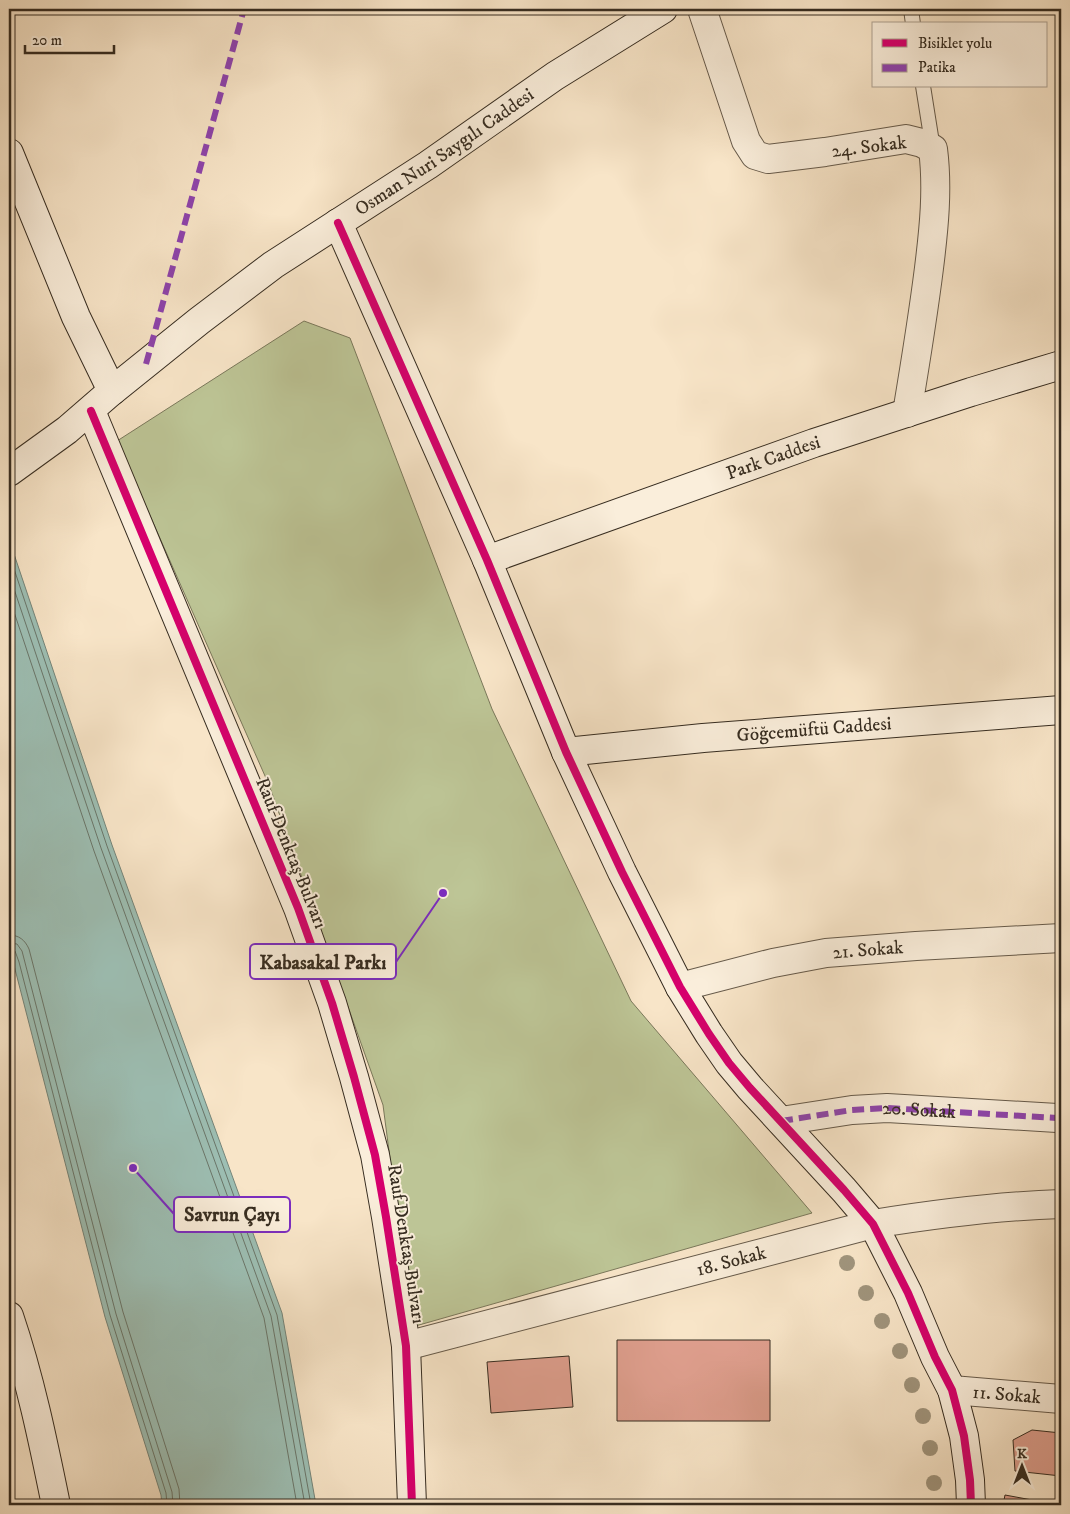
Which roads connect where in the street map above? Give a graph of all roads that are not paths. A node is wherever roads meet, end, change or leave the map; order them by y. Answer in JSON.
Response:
{"nodes":[{"id":1,"x":663,"y":9,"type":"edge"},
{"id":2,"x":702,"y":9,"type":"edge"},
{"id":3,"x":911,"y":9,"type":"edge"},
{"id":4,"x":914,"y":22,"type":"edge"},
{"id":5,"x":923,"y":88,"type":"edge"},
{"id":6,"x":933,"y":149,"type":"junction"},
{"id":7,"x":9,"y":153,"type":"edge"},
{"id":8,"x":338,"y":223,"type":"junction"},
{"id":9,"x":1061,"y":365,"type":"edge"},
{"id":10,"x":112,"y":391,"type":"junction"},
{"id":11,"x":90,"y":411,"type":"junction"},
{"id":12,"x":907,"y":413,"type":"junction"},
{"id":13,"x":9,"y":472,"type":"edge"},
{"id":14,"x":488,"y":560,"type":"junction"},
{"id":15,"x":1061,"y":710,"type":"edge"},
{"id":16,"x":566,"y":752,"type":"junction"},
{"id":17,"x":1061,"y":938,"type":"edge"},
{"id":18,"x":680,"y":987,"type":"junction"},
{"id":19,"x":1056,"y":1118,"type":"dead end"},
{"id":20,"x":781,"y":1121,"type":"junction"},
{"id":21,"x":1061,"y":1204,"type":"edge"},
{"id":22,"x":873,"y":1224,"type":"junction"},
{"id":23,"x":9,"y":1316,"type":"edge"},
{"id":24,"x":406,"y":1346,"type":"junction"},
{"id":25,"x":952,"y":1390,"type":"junction"},
{"id":26,"x":1061,"y":1399,"type":"edge"},
{"id":27,"x":56,"y":1505,"type":"edge"},
{"id":28,"x":412,"y":1505,"type":"edge"},
{"id":29,"x":971,"y":1505,"type":"edge"}],
"edges":[{"from":1,"to":8,"type":"street","name":"Osman Nuri Saygılı Caddesi"},
{"from":2,"to":6,"type":"street","name":"24. Sokak"},
{"from":3,"to":4,"type":"lane"},
{"from":5,"to":6,"type":"lane"},
{"from":6,"to":12,"type":"street","name":"24. Sokak"},
{"from":7,"to":10,"type":"street"},
{"from":8,"to":10,"type":"street","name":"Osman Nuri Saygılı Caddesi"},
{"from":8,"to":14,"type":"street"},
{"from":9,"to":12,"type":"street","name":"Park Caddesi"},
{"from":10,"to":11,"type":"street","name":"Osman Nuri Saygılı Caddesi"},
{"from":11,"to":13,"type":"street","name":"Osman Nuri Saygılı Caddesi"},
{"from":11,"to":24,"type":"street","name":"Rauf Denktaş Bulvarı"},
{"from":12,"to":14,"type":"street","name":"Park Caddesi"},
{"from":14,"to":16,"type":"street"},
{"from":15,"to":16,"type":"street","name":"Göğcemüftü Caddesi"},
{"from":16,"to":18,"type":"street"},
{"from":17,"to":18,"type":"street","name":"21. Sokak"},
{"from":18,"to":20,"type":"street"},
{"from":19,"to":20,"type":"street","name":"20. Sokak"},
{"from":20,"to":22,"type":"street"},
{"from":21,"to":22,"type":"street","name":"18. Sokak"},
{"from":22,"to":24,"type":"street","name":"18. Sokak"},
{"from":22,"to":25,"type":"street"},
{"from":23,"to":27,"type":"street"},
{"from":24,"to":28,"type":"street","name":"Rauf Denktaş Bulvarı"},
{"from":25,"to":26,"type":"street","name":"11. Sokak"},
{"from":25,"to":29,"type":"street"}]}
